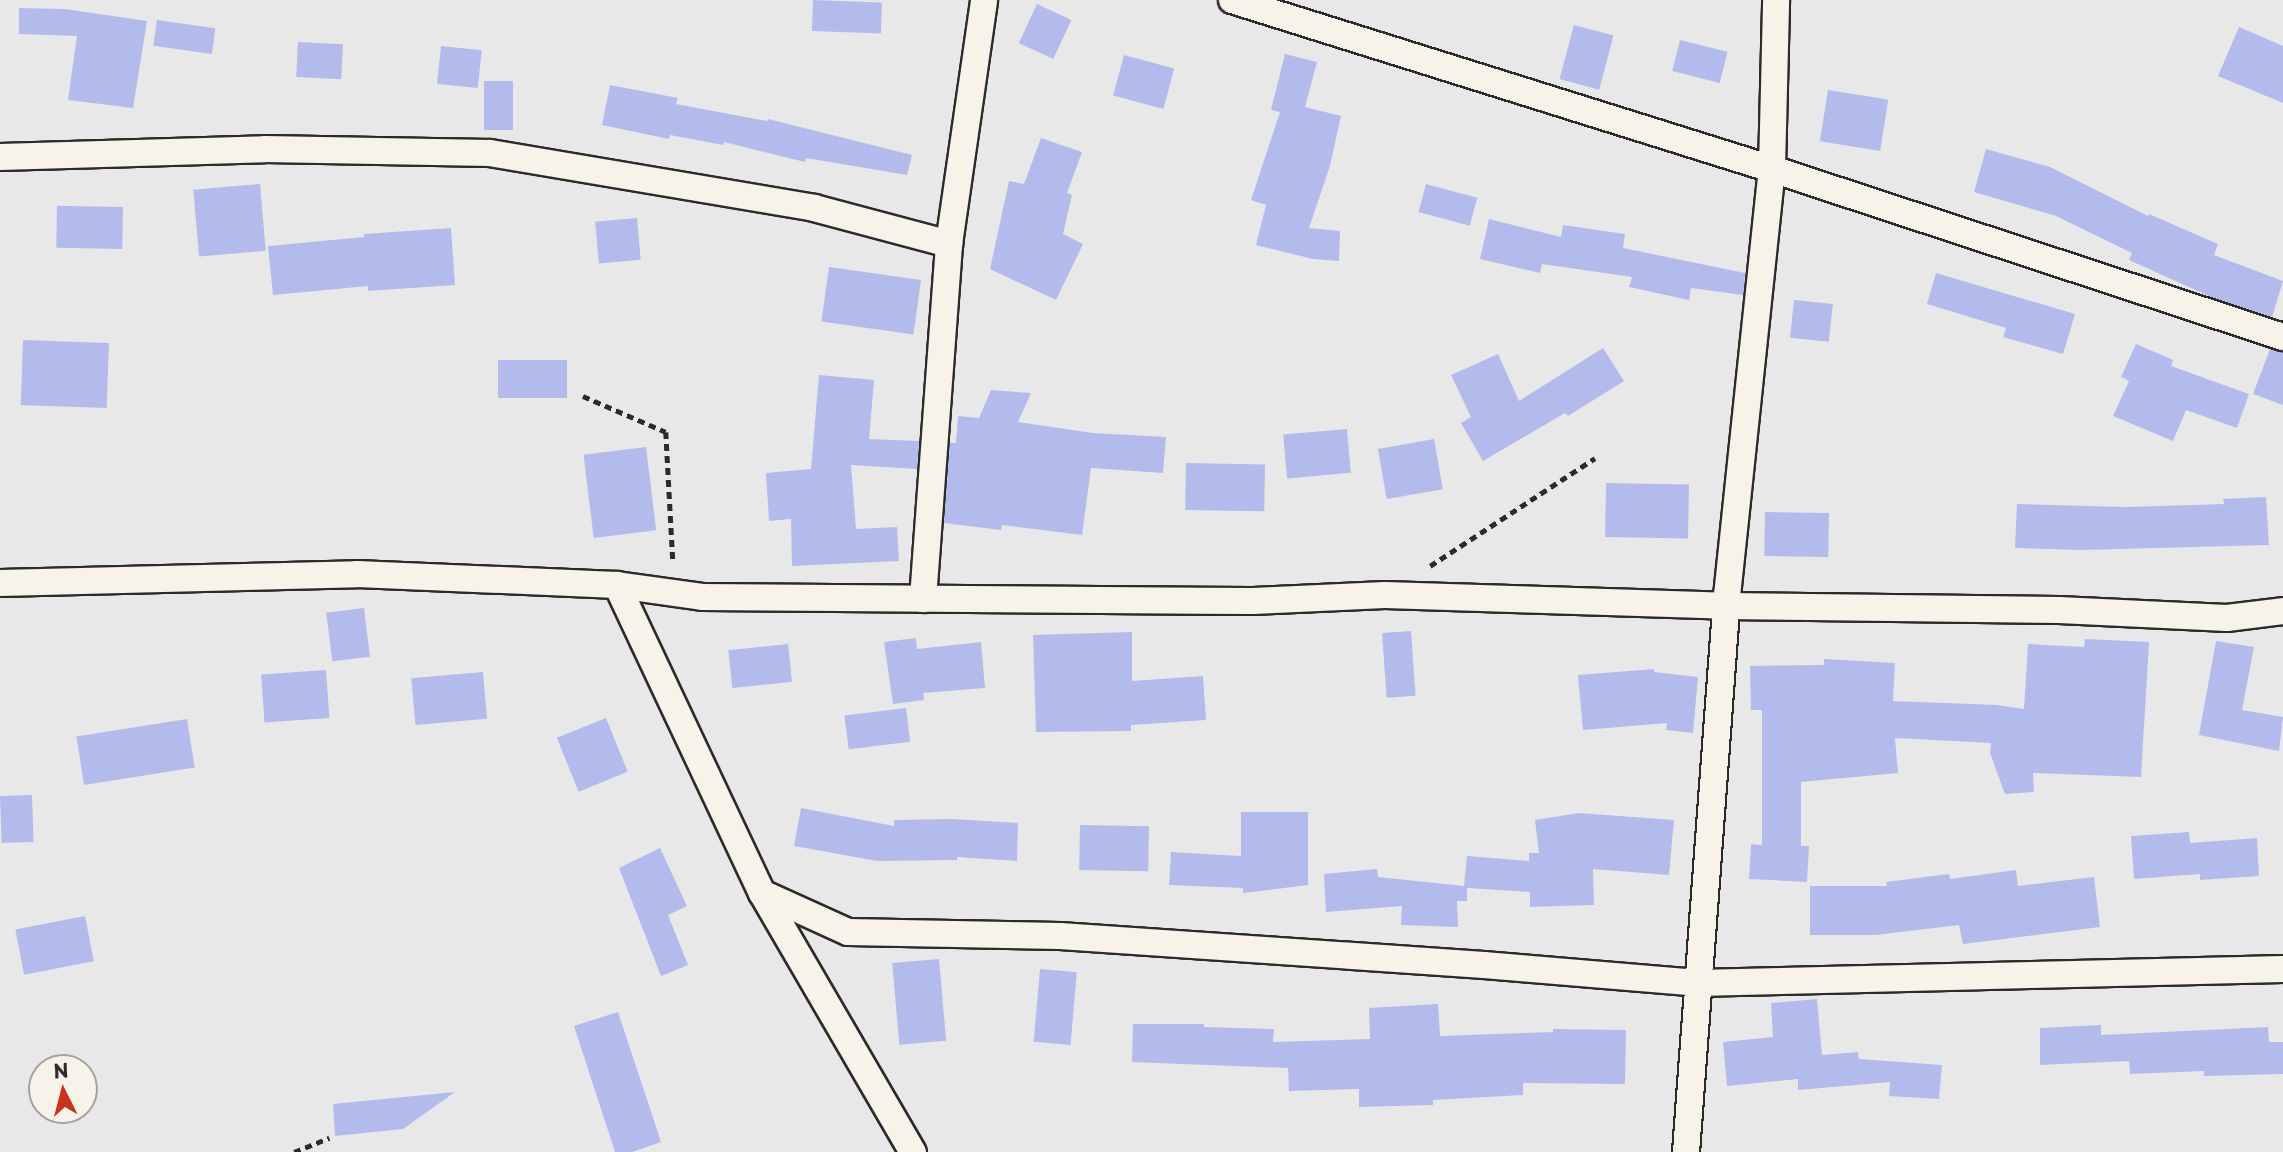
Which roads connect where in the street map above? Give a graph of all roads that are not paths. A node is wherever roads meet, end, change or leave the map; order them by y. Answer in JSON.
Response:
{"nodes":[{"id":1,"x":985,"y":0,"type":"edge"},
{"id":2,"x":1232,"y":0,"type":"edge"},
{"id":3,"x":1776,"y":0,"type":"edge"},
{"id":4,"x":0,"y":157,"type":"edge"},
{"id":5,"x":1772,"y":169,"type":"junction"},
{"id":6,"x":949,"y":244,"type":"junction"},
{"id":7,"x":2283,"y":337,"type":"edge"},
{"id":8,"x":0,"y":583,"type":"edge"},
{"id":9,"x":617,"y":585,"type":"junction"},
{"id":10,"x":923,"y":599,"type":"junction"},
{"id":11,"x":1726,"y":606,"type":"junction"},
{"id":12,"x":2283,"y":611,"type":"edge"},
{"id":13,"x":762,"y":893,"type":"junction"},
{"id":14,"x":2283,"y":969,"type":"edge"},
{"id":15,"x":1697,"y":983,"type":"junction"},
{"id":16,"x":913,"y":1152,"type":"edge"},
{"id":17,"x":1686,"y":1152,"type":"edge"}],
"edges":[{"from":1,"to":6,"type":"street"},
{"from":2,"to":5,"type":"street"},
{"from":3,"to":5,"type":"street"},
{"from":4,"to":6,"type":"street"},
{"from":5,"to":7,"type":"street"},
{"from":5,"to":11,"type":"street"},
{"from":6,"to":10,"type":"street"},
{"from":8,"to":9,"type":"street"},
{"from":9,"to":10,"type":"street"},
{"from":9,"to":13,"type":"street"},
{"from":10,"to":11,"type":"street"},
{"from":11,"to":12,"type":"street"},
{"from":11,"to":15,"type":"street"},
{"from":13,"to":15,"type":"street"},
{"from":13,"to":16,"type":"street"},
{"from":14,"to":15,"type":"street"},
{"from":15,"to":17,"type":"street"}]}
